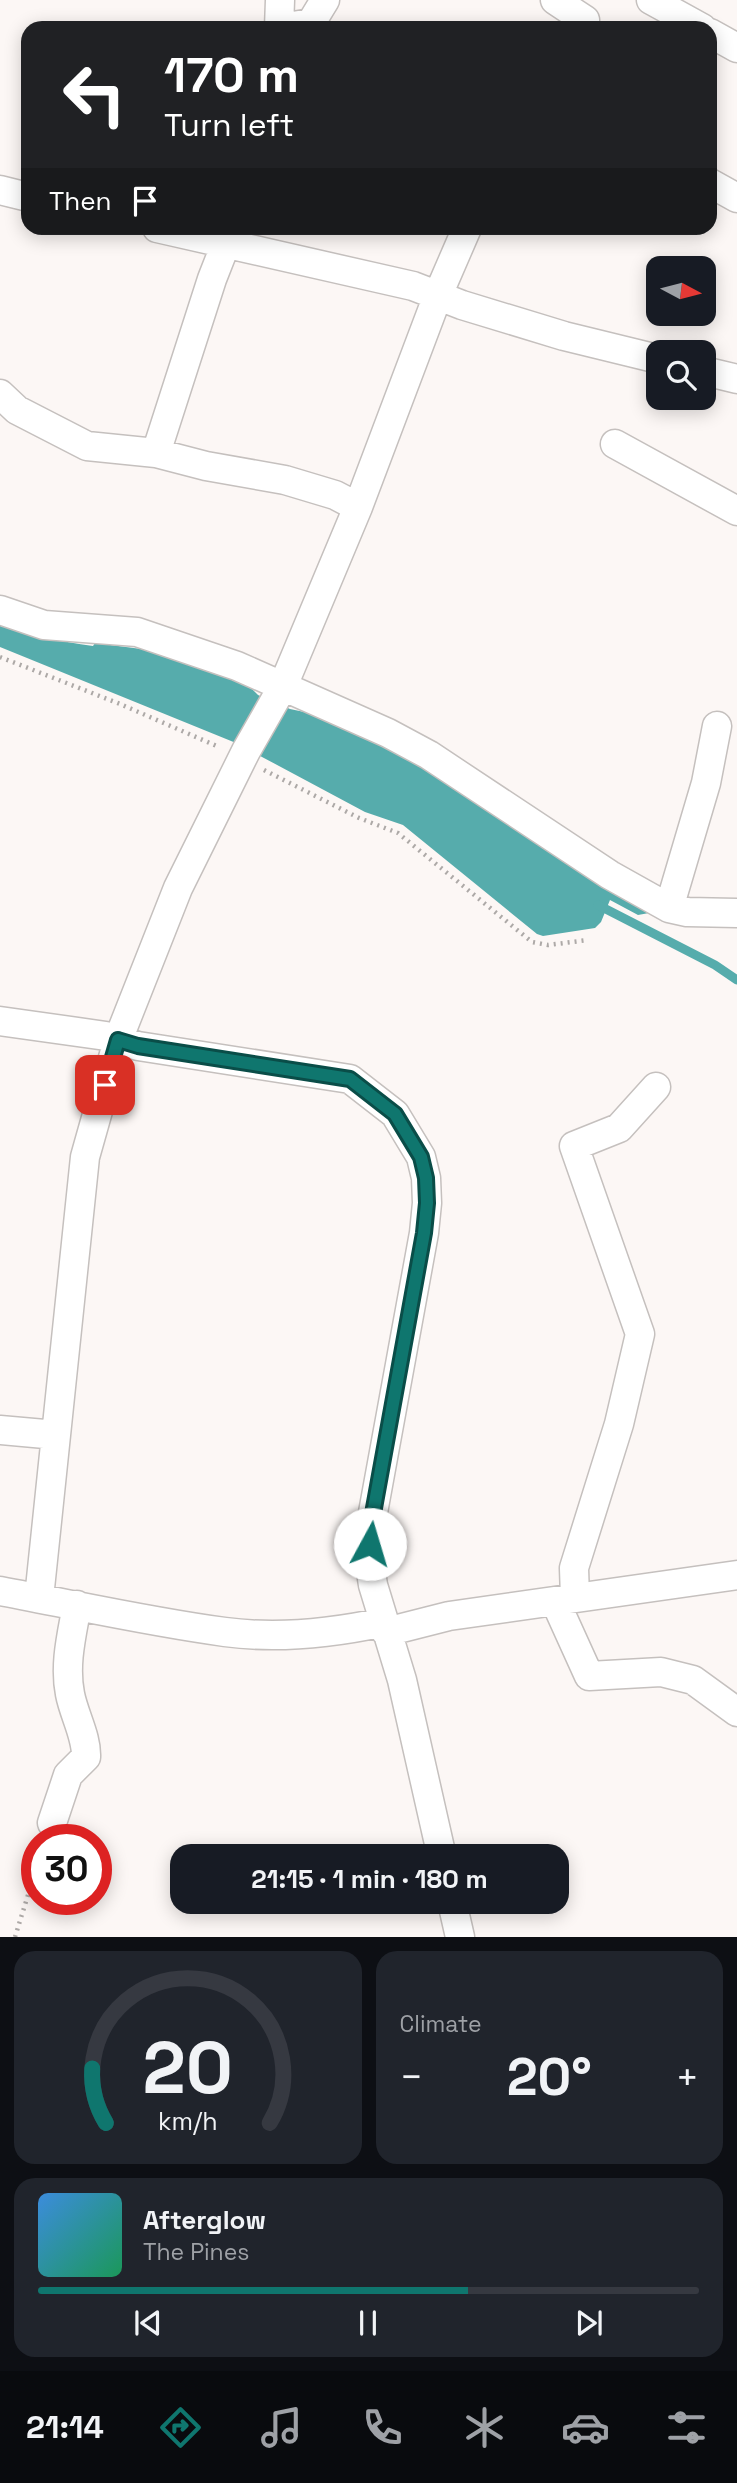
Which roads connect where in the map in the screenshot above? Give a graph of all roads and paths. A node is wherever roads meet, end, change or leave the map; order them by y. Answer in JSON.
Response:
{"nodes":[{"id":1,"x":280,"y":0,"type":"edge"},
{"id":2,"x":326,"y":0,"type":"edge"},
{"id":3,"x":555,"y":0,"type":"edge"},
{"id":4,"x":651,"y":0,"type":"edge"},
{"id":5,"x":588,"y":16,"type":"edge"},
{"id":6,"x":280,"y":21,"type":"edge"},
{"id":7,"x":312,"y":21,"type":"edge"},
{"id":8,"x":689,"y":21,"type":"edge"},
{"id":9,"x":717,"y":37,"type":"edge"},
{"id":10,"x":737,"y":48,"type":"edge"},
{"id":11,"x":717,"y":187,"type":"edge"},
{"id":12,"x":0,"y":190,"type":"edge"},
{"id":13,"x":21,"y":195,"type":"edge"},
{"id":14,"x":737,"y":198,"type":"edge"},
{"id":15,"x":228,"y":235,"type":"edge"},
{"id":16,"x":464,"y":235,"type":"edge"},
{"id":17,"x":438,"y":295,"type":"junction"},
{"id":18,"x":646,"y":356,"type":"edge"},
{"id":19,"x":716,"y":374,"type":"edge"},
{"id":20,"x":737,"y":379,"type":"edge"},
{"id":21,"x":0,"y":394,"type":"edge"},
{"id":22,"x":615,"y":444,"type":"dead end"},
{"id":23,"x":156,"y":453,"type":"junction"},
{"id":24,"x":358,"y":507,"type":"junction"},
{"id":25,"x":737,"y":511,"type":"edge"},
{"id":26,"x":0,"y":610,"type":"edge"},
{"id":27,"x":0,"y":657,"type":"edge"},
{"id":28,"x":281,"y":692,"type":"junction"},
{"id":29,"x":717,"y":726,"type":"dead end"},
{"id":30,"x":244,"y":755,"type":"junction"},
{"id":31,"x":669,"y":908,"type":"junction"},
{"id":32,"x":737,"y":913,"type":"edge"},
{"id":33,"x":588,"y":940,"type":"dead end"},
{"id":34,"x":0,"y":1021,"type":"edge"},
{"id":35,"x":118,"y":1040,"type":"junction"},
{"id":36,"x":656,"y":1087,"type":"dead end"},
{"id":37,"x":0,"y":1430,"type":"edge"},
{"id":38,"x":56,"y":1435,"type":"junction"},
{"id":39,"x":737,"y":1575,"type":"edge"},
{"id":40,"x":0,"y":1591,"type":"edge"},
{"id":41,"x":38,"y":1598,"type":"junction"},
{"id":42,"x":565,"y":1599,"type":"junction"},
{"id":43,"x":77,"y":1605,"type":"junction"},
{"id":44,"x":385,"y":1627,"type":"junction"},
{"id":45,"x":737,"y":1712,"type":"edge"},
{"id":46,"x":51,"y":1823,"type":"dead end"},
{"id":47,"x":439,"y":1844,"type":"edge"},
{"id":48,"x":455,"y":1914,"type":"edge"},
{"id":49,"x":22,"y":1915,"type":"edge"},
{"id":50,"x":15,"y":1937,"type":"edge"},
{"id":51,"x":460,"y":1937,"type":"edge"}],
"edges":[{"from":1,"to":6,"type":"street"},
{"from":2,"to":7,"type":"street"},
{"from":3,"to":5,"type":"street"},
{"from":4,"to":8,"type":"street"},
{"from":9,"to":10,"type":"street"},
{"from":11,"to":14,"type":"street"},
{"from":12,"to":13,"type":"street"},
{"from":15,"to":17,"type":"street"},
{"from":15,"to":23,"type":"street"},
{"from":16,"to":17,"type":"street"},
{"from":17,"to":18,"type":"street"},
{"from":17,"to":24,"type":"street"},
{"from":19,"to":20,"type":"street"},
{"from":21,"to":23,"type":"street"},
{"from":22,"to":25,"type":"street"},
{"from":23,"to":24,"type":"street"},
{"from":24,"to":28,"type":"street"},
{"from":26,"to":28,"type":"street"},
{"from":27,"to":30,"type":"path"},
{"from":28,"to":30,"type":"street"},
{"from":28,"to":31,"type":"street"},
{"from":29,"to":31,"type":"street"},
{"from":30,"to":33,"type":"path"},
{"from":30,"to":35,"type":"street"},
{"from":31,"to":32,"type":"street"},
{"from":34,"to":35,"type":"street"},
{"from":35,"to":38,"type":"street"},
{"from":35,"to":44,"type":"street"},
{"from":36,"to":42,"type":"street"},
{"from":37,"to":38,"type":"street"},
{"from":38,"to":41,"type":"street"},
{"from":39,"to":42,"type":"street"},
{"from":40,"to":41,"type":"street"},
{"from":41,"to":43,"type":"street"},
{"from":42,"to":44,"type":"street"},
{"from":42,"to":45,"type":"street"},
{"from":43,"to":44,"type":"street"},
{"from":43,"to":46,"type":"street"},
{"from":44,"to":47,"type":"street"},
{"from":48,"to":51,"type":"street"},
{"from":49,"to":50,"type":"path"}]}
